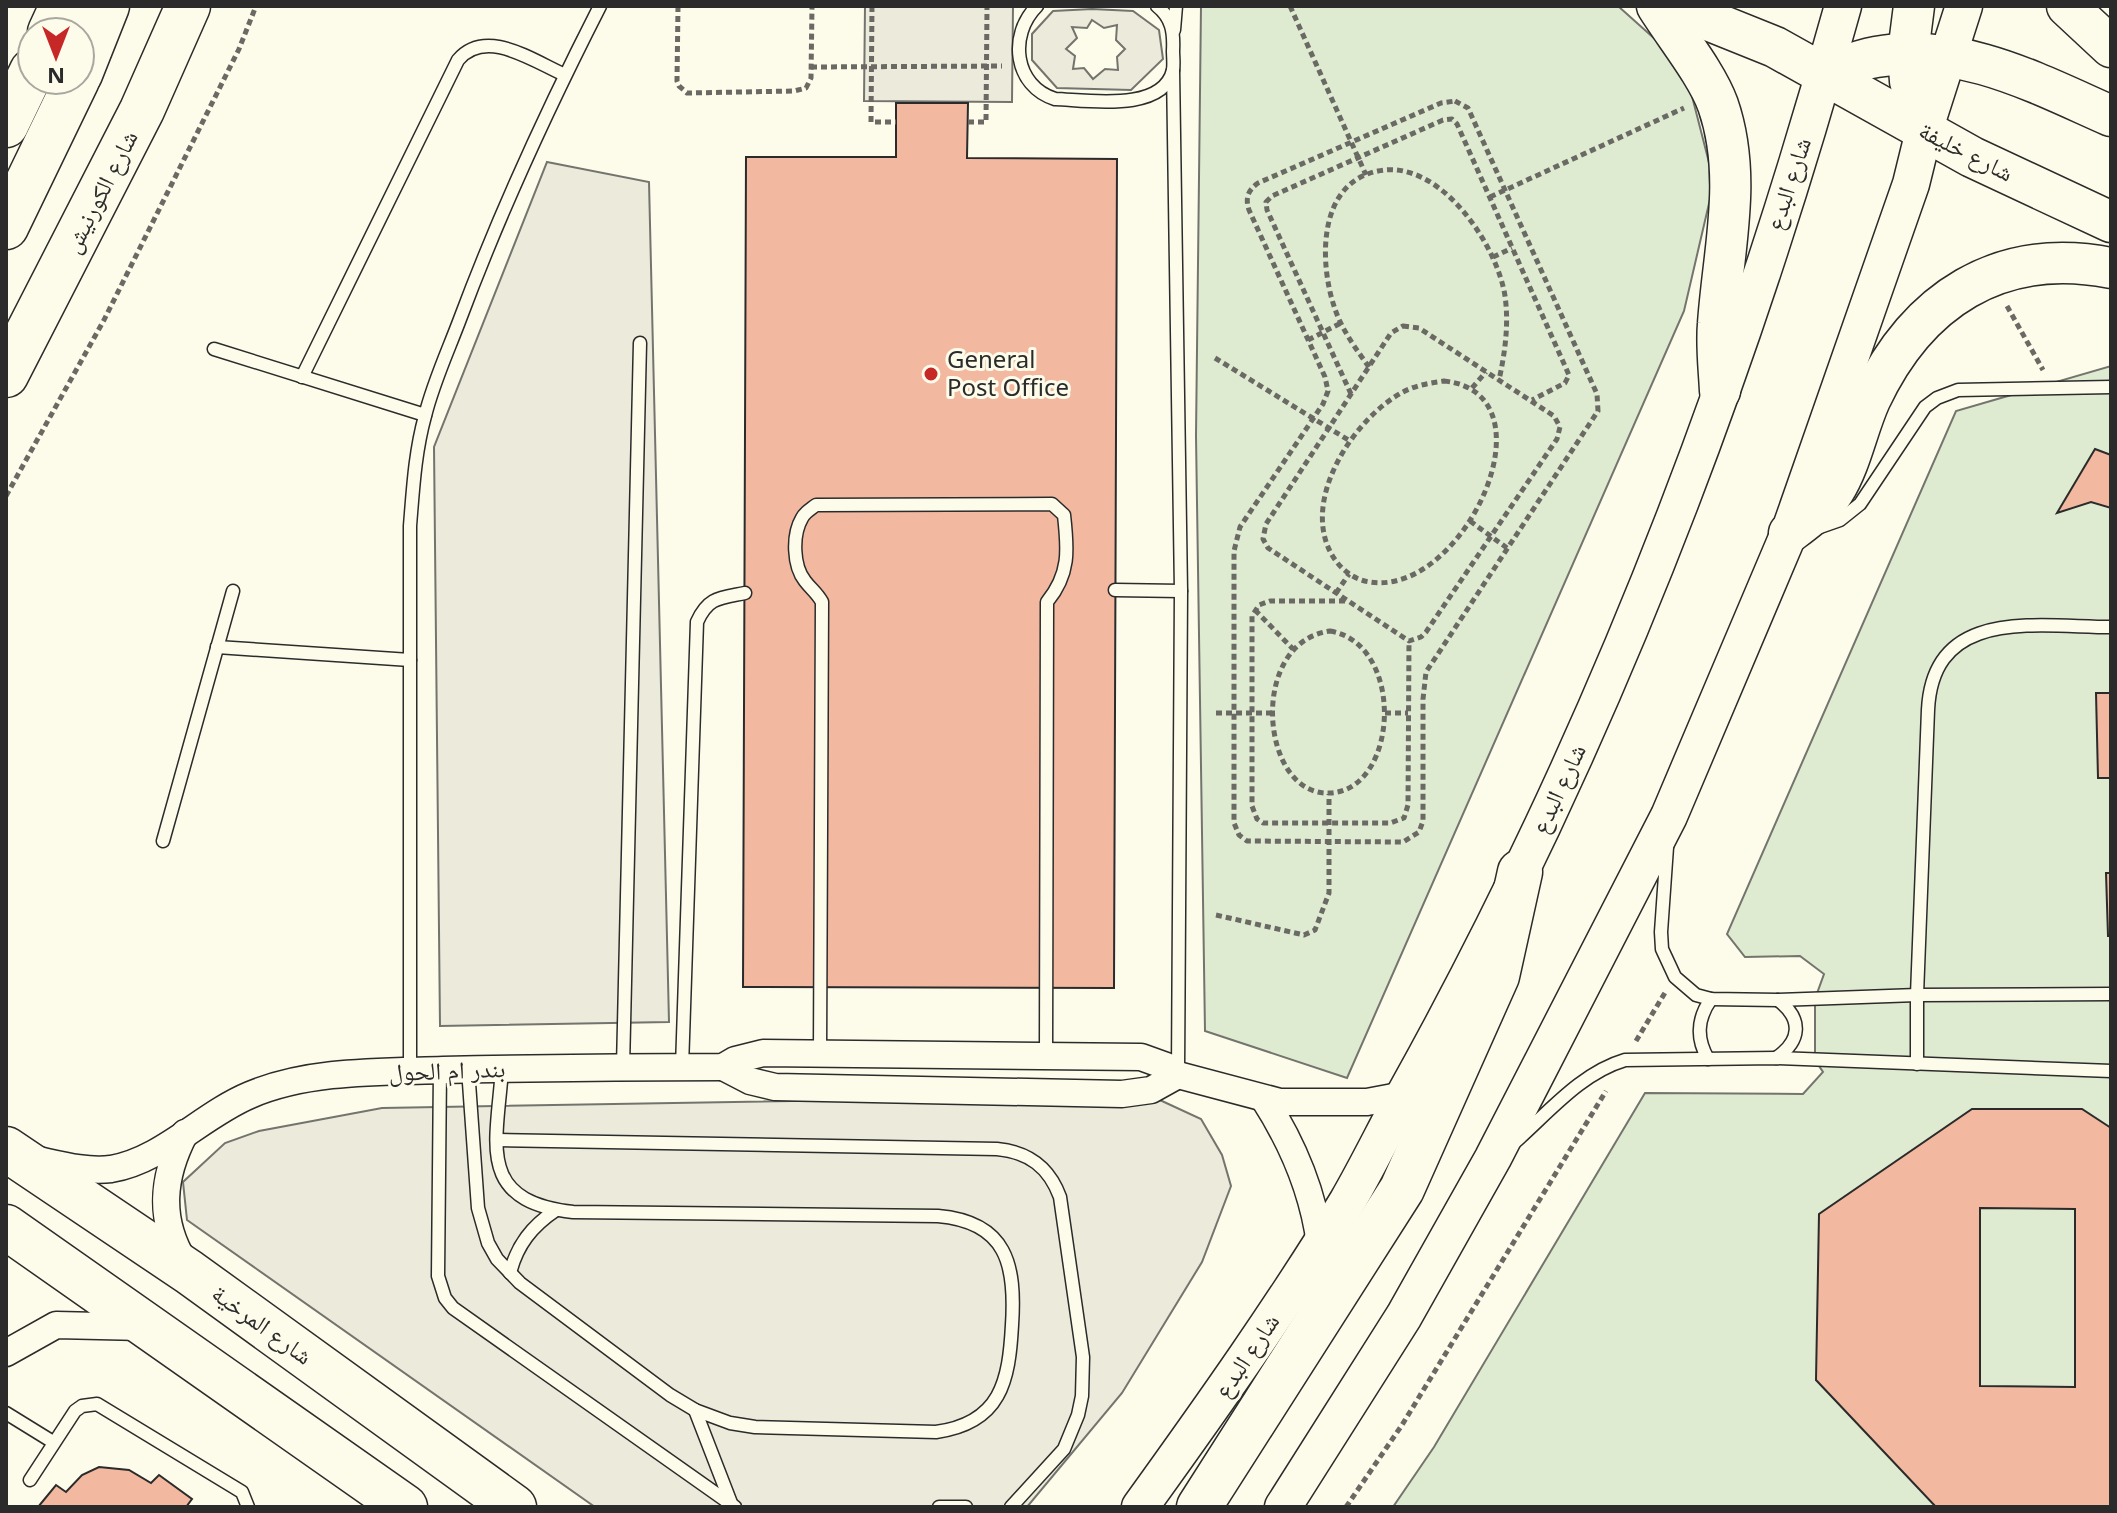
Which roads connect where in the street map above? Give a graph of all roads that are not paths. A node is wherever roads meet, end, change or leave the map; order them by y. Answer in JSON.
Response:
{"nodes":[{"id":1,"x":107,"y":6,"type":"edge"},
{"id":2,"x":188,"y":6,"type":"edge"},
{"id":3,"x":208,"y":6,"type":"edge"},
{"id":4,"x":600,"y":6,"type":"edge"},
{"id":5,"x":1037,"y":6,"type":"edge"},
{"id":6,"x":1157,"y":6,"type":"edge"},
{"id":7,"x":1176,"y":6,"type":"edge"},
{"id":8,"x":1657,"y":6,"type":"edge"},
{"id":9,"x":1673,"y":6,"type":"edge"},
{"id":10,"x":1843,"y":6,"type":"edge"},
{"id":11,"x":1914,"y":6,"type":"edge"},
{"id":12,"x":1964,"y":6,"type":"edge"},
{"id":13,"x":2067,"y":6,"type":"edge"},
{"id":14,"x":96,"y":34,"type":"edge"},
{"id":15,"x":1173,"y":37,"type":"junction"},
{"id":16,"x":2111,"y":47,"type":"edge"},
{"id":17,"x":1908,"y":53,"type":"junction"},
{"id":18,"x":1949,"y":57,"type":"junction"},
{"id":19,"x":1173,"y":70,"type":"junction"},
{"id":20,"x":1824,"y":74,"type":"junction"},
{"id":21,"x":565,"y":75,"type":"junction"},
{"id":22,"x":20,"y":96,"type":"edge"},
{"id":23,"x":69,"y":96,"type":"edge"},
{"id":24,"x":142,"y":110,"type":"junction"},
{"id":25,"x":2111,"y":116,"type":"edge"},
{"id":26,"x":6,"y":125,"type":"edge"},
{"id":27,"x":1924,"y":131,"type":"junction"},
{"id":28,"x":2111,"y":222,"type":"edge"},
{"id":29,"x":6,"y":227,"type":"edge"},
{"id":30,"x":2111,"y":268,"type":"edge"},
{"id":31,"x":640,"y":343,"type":"dead end"},
{"id":32,"x":214,"y":349,"type":"dead end"},
{"id":33,"x":6,"y":375,"type":"edge"},
{"id":34,"x":302,"y":377,"type":"junction"},
{"id":35,"x":2111,"y":387,"type":"edge"},
{"id":36,"x":1720,"y":391,"type":"junction"},
{"id":37,"x":425,"y":415,"type":"junction"},
{"id":38,"x":1789,"y":533,"type":"junction"},
{"id":39,"x":1115,"y":590,"type":"dead end"},
{"id":40,"x":233,"y":591,"type":"dead end"},
{"id":41,"x":1181,"y":591,"type":"junction"},
{"id":42,"x":745,"y":593,"type":"dead end"},
{"id":43,"x":2111,"y":627,"type":"edge"},
{"id":44,"x":217,"y":647,"type":"junction"},
{"id":45,"x":410,"y":660,"type":"junction"},
{"id":46,"x":1669,"y":816,"type":"junction"},
{"id":47,"x":163,"y":841,"type":"dead end"},
{"id":48,"x":1520,"y":872,"type":"junction"},
{"id":49,"x":2111,"y":994,"type":"edge"},
{"id":50,"x":1917,"y":995,"type":"junction"},
{"id":51,"x":1711,"y":999,"type":"junction"},
{"id":52,"x":1778,"y":1000,"type":"junction"},
{"id":53,"x":820,"y":1053,"type":"junction"},
{"id":54,"x":1046,"y":1056,"type":"junction"},
{"id":55,"x":1776,"y":1058,"type":"junction"},
{"id":56,"x":1708,"y":1059,"type":"junction"},
{"id":57,"x":1917,"y":1064,"type":"junction"},
{"id":58,"x":623,"y":1067,"type":"junction"},
{"id":59,"x":682,"y":1067,"type":"junction"},
{"id":60,"x":723,"y":1067,"type":"junction"},
{"id":61,"x":468,"y":1069,"type":"junction"},
{"id":62,"x":502,"y":1069,"type":"junction"},
{"id":63,"x":440,"y":1070,"type":"junction"},
{"id":64,"x":410,"y":1071,"type":"junction"},
{"id":65,"x":2111,"y":1071,"type":"edge"},
{"id":66,"x":1178,"y":1075,"type":"junction"},
{"id":67,"x":1404,"y":1095,"type":"junction"},
{"id":68,"x":1264,"y":1099,"type":"junction"},
{"id":69,"x":185,"y":1133,"type":"junction"},
{"id":70,"x":497,"y":1140,"type":"junction"},
{"id":71,"x":11,"y":1152,"type":"edge"},
{"id":72,"x":1493,"y":1158,"type":"junction"},
{"id":73,"x":556,"y":1210,"type":"junction"},
{"id":74,"x":6,"y":1227,"type":"edge"},
{"id":75,"x":1320,"y":1244,"type":"junction"},
{"id":76,"x":189,"y":1272,"type":"junction"},
{"id":77,"x":510,"y":1273,"type":"junction"},
{"id":78,"x":148,"y":1327,"type":"junction"},
{"id":79,"x":6,"y":1353,"type":"edge"},
{"id":80,"x":695,"y":1410,"type":"junction"},
{"id":81,"x":6,"y":1413,"type":"edge"},
{"id":82,"x":53,"y":1442,"type":"junction"},
{"id":83,"x":30,"y":1480,"type":"dead end"},
{"id":84,"x":733,"y":1505,"type":"edge"},
{"id":85,"x":248,"y":1507,"type":"edge"},
{"id":86,"x":405,"y":1507,"type":"edge"},
{"id":87,"x":514,"y":1507,"type":"edge"},
{"id":88,"x":939,"y":1507,"type":"edge"},
{"id":89,"x":966,"y":1507,"type":"edge"},
{"id":90,"x":1011,"y":1507,"type":"edge"},
{"id":91,"x":1140,"y":1507,"type":"edge"},
{"id":92,"x":1199,"y":1507,"type":"edge"},
{"id":93,"x":1283,"y":1507,"type":"edge"}],
"edges":[{"from":1,"to":14,"type":"highway"},
{"from":2,"to":24,"type":"highway","name":"شارع الكورنيش"},
{"from":3,"to":24,"type":"main road"},
{"from":4,"to":21,"type":"lane"},
{"from":5,"to":19,"type":"lane"},
{"from":6,"to":15,"type":"lane"},
{"from":7,"to":15,"type":"lane"},
{"from":8,"to":36,"type":"main road"},
{"from":9,"to":20,"type":"main road","name":"شارع خليفة"},
{"from":10,"to":20,"type":"main road","name":"شارع البدع"},
{"from":11,"to":17,"type":"main road"},
{"from":12,"to":18,"type":"main road"},
{"from":13,"to":16,"type":"main road"},
{"from":15,"to":19,"type":"lane"},
{"from":17,"to":18,"type":"main road"},
{"from":17,"to":20,"type":"main road"},
{"from":17,"to":27,"type":"main road"},
{"from":18,"to":25,"type":"main road"},
{"from":18,"to":27,"type":"main road"},
{"from":19,"to":41,"type":"lane"},
{"from":20,"to":27,"type":"main road","name":"شارع خليفة"},
{"from":20,"to":36,"type":"main road","name":"شارع البدع"},
{"from":21,"to":34,"type":"lane"},
{"from":21,"to":37,"type":"lane"},
{"from":22,"to":26,"type":"highway"},
{"from":23,"to":29,"type":"highway"},
{"from":24,"to":33,"type":"highway","name":"شارع الكورنيش"},
{"from":27,"to":28,"type":"main road","name":"شارع خليفة"},
{"from":27,"to":38,"type":"main road"},
{"from":30,"to":38,"type":"main road"},
{"from":31,"to":58,"type":"lane"},
{"from":32,"to":34,"type":"lane"},
{"from":34,"to":37,"type":"lane"},
{"from":35,"to":38,"type":"lane"},
{"from":36,"to":48,"type":"main road","name":"شارع البدع"},
{"from":37,"to":45,"type":"lane"},
{"from":38,"to":46,"type":"main road"},
{"from":39,"to":41,"type":"lane"},
{"from":40,"to":44,"type":"lane"},
{"from":41,"to":66,"type":"lane"},
{"from":42,"to":59,"type":"lane"},
{"from":43,"to":50,"type":"lane"},
{"from":44,"to":45,"type":"lane"},
{"from":44,"to":47,"type":"lane"},
{"from":45,"to":64,"type":"lane"},
{"from":46,"to":51,"type":"lane"},
{"from":46,"to":72,"type":"main road"},
{"from":48,"to":67,"type":"main road","name":"شارع البدع"},
{"from":48,"to":92,"type":"highway"},
{"from":49,"to":50,"type":"lane"},
{"from":50,"to":52,"type":"lane"},
{"from":50,"to":57,"type":"lane"},
{"from":51,"to":52,"type":"lane"},
{"from":51,"to":56,"type":"lane"},
{"from":52,"to":55,"type":"lane"},
{"from":53,"to":54,"type":"street","name":"بندر ام الحول"},
{"from":53,"to":54,"type":"lane"},
{"from":53,"to":60,"type":"street","name":"بندر ام الحول"},
{"from":54,"to":66,"type":"street","name":"بندر ام الحول"},
{"from":55,"to":56,"type":"lane"},
{"from":55,"to":57,"type":"lane"},
{"from":56,"to":72,"type":"lane"},
{"from":57,"to":65,"type":"lane"},
{"from":58,"to":59,"type":"street","name":"بندر ام الحول"},
{"from":58,"to":62,"type":"street","name":"بندر ام الحول"},
{"from":59,"to":60,"type":"street","name":"بندر ام الحول"},
{"from":60,"to":66,"type":"street","name":"بندر ام الحول"},
{"from":61,"to":62,"type":"street","name":"بندر ام الحول"},
{"from":61,"to":63,"type":"street","name":"بندر ام الحول"},
{"from":61,"to":77,"type":"lane"},
{"from":62,"to":70,"type":"lane"},
{"from":63,"to":64,"type":"street","name":"بندر ام الحول"},
{"from":63,"to":84,"type":"lane"},
{"from":64,"to":69,"type":"street","name":"بندر ام الحول"},
{"from":66,"to":68,"type":"street","name":"بندر ام الحول"},
{"from":67,"to":68,"type":"street","name":"بندر ام الحول"},
{"from":67,"to":75,"type":"main road","name":"شارع البدع"},
{"from":68,"to":75,"type":"street"},
{"from":69,"to":71,"type":"street","name":"بندر ام الحول"},
{"from":69,"to":76,"type":"street"},
{"from":70,"to":73,"type":"lane"},
{"from":70,"to":90,"type":"lane"},
{"from":71,"to":76,"type":"highway","name":"شارع المرخية"},
{"from":72,"to":93,"type":"main road"},
{"from":73,"to":77,"type":"lane"},
{"from":73,"to":80,"type":"lane"},
{"from":74,"to":78,"type":"highway"},
{"from":75,"to":91,"type":"main road","name":"شارع البدع"},
{"from":76,"to":87,"type":"highway","name":"شارع المرخية"},
{"from":77,"to":80,"type":"lane"},
{"from":78,"to":79,"type":"street"},
{"from":78,"to":86,"type":"highway"},
{"from":80,"to":84,"type":"lane"},
{"from":81,"to":82,"type":"lane"},
{"from":82,"to":83,"type":"lane"},
{"from":82,"to":85,"type":"lane"},
{"from":88,"to":89,"type":"lane"}]}
